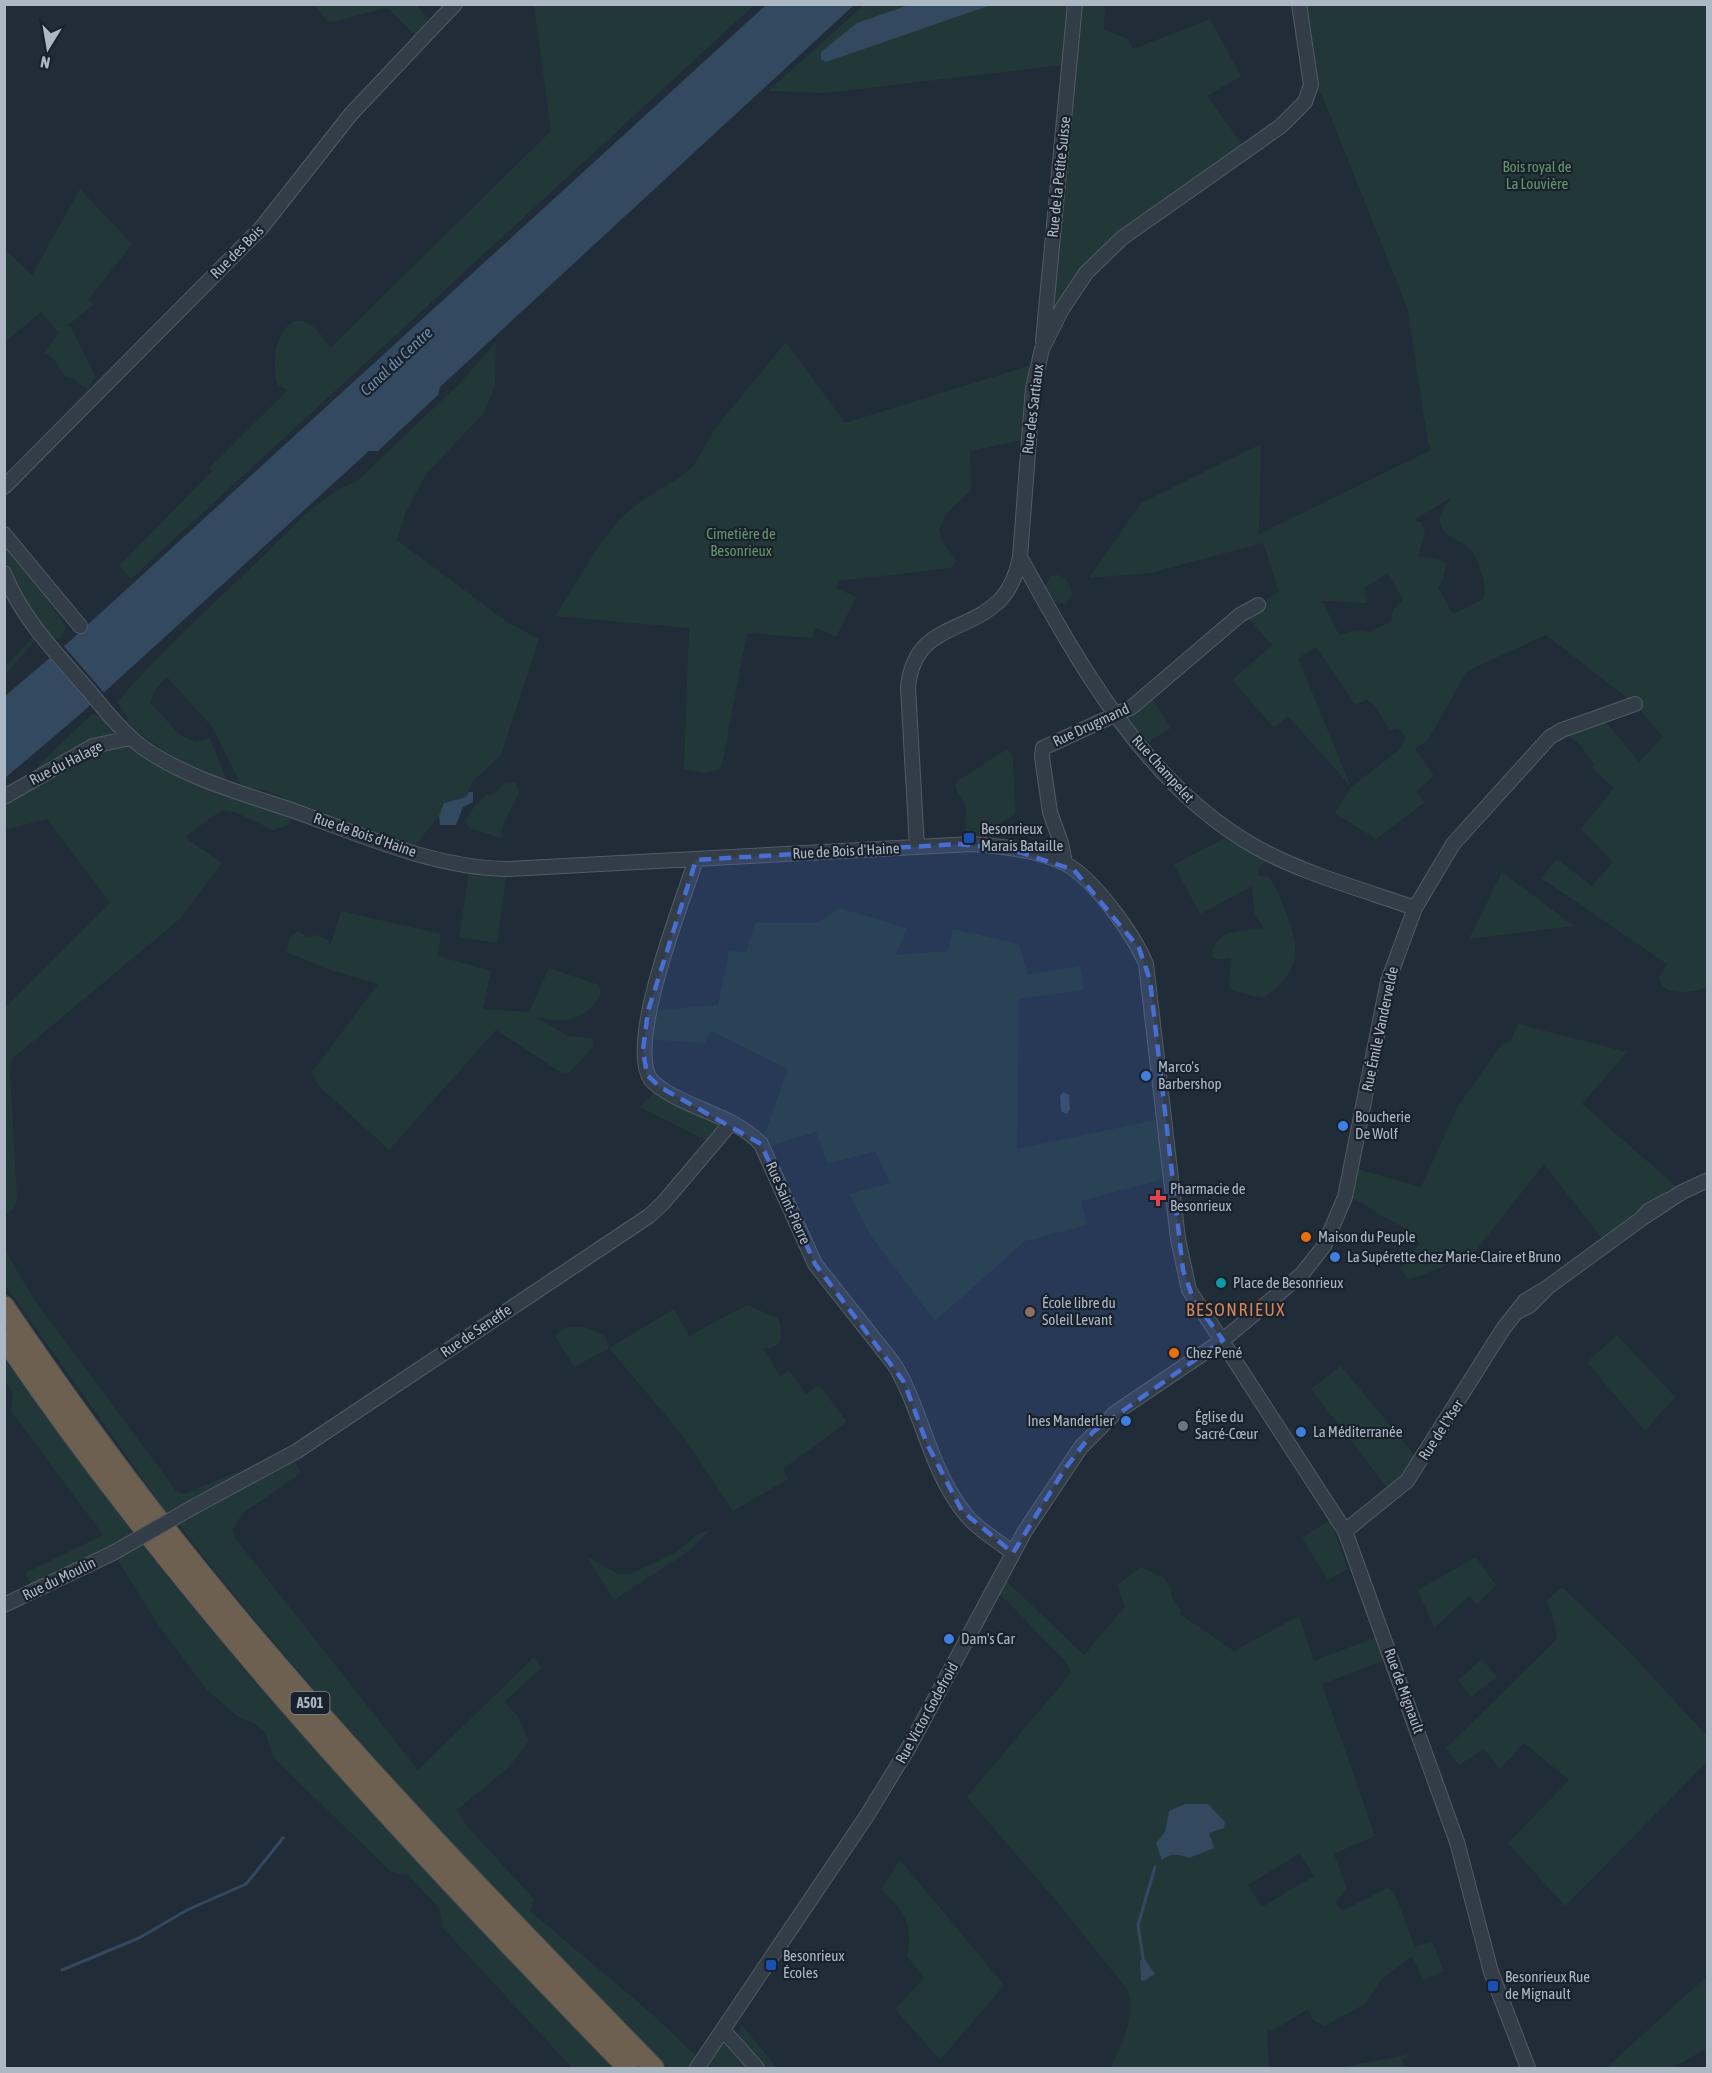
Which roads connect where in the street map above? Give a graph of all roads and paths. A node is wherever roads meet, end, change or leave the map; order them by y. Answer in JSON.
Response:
{"nodes":[{"id":1,"x":455,"y":4,"type":"edge"},
{"id":2,"x":1075,"y":4,"type":"edge"},
{"id":3,"x":1299,"y":4,"type":"edge"},
{"id":4,"x":1042,"y":349,"type":"junction"},
{"id":5,"x":4,"y":487,"type":"edge"},
{"id":6,"x":4,"y":534,"type":"edge"},
{"id":7,"x":1020,"y":557,"type":"junction"},
{"id":8,"x":4,"y":573,"type":"edge"},
{"id":9,"x":1258,"y":605,"type":"dead end"},
{"id":10,"x":80,"y":626,"type":"dead end"},
{"id":11,"x":1635,"y":704,"type":"dead end"},
{"id":12,"x":1116,"y":716,"type":"junction"},
{"id":13,"x":130,"y":738,"type":"junction"},
{"id":14,"x":4,"y":797,"type":"edge"},
{"id":15,"x":916,"y":847,"type":"junction"},
{"id":16,"x":696,"y":860,"type":"junction"},
{"id":17,"x":1065,"y":863,"type":"junction"},
{"id":18,"x":1415,"y":908,"type":"junction"},
{"id":19,"x":731,"y":1124,"type":"junction"},
{"id":20,"x":1707,"y":1180,"type":"edge"},
{"id":21,"x":4,"y":1306,"type":"edge"},
{"id":22,"x":4,"y":1338,"type":"edge"},
{"id":23,"x":1223,"y":1340,"type":"junction"},
{"id":24,"x":1345,"y":1531,"type":"junction"},
{"id":25,"x":113,"y":1553,"type":"joint"},
{"id":26,"x":1013,"y":1553,"type":"junction"},
{"id":27,"x":4,"y":1605,"type":"edge"},
{"id":28,"x":723,"y":2030,"type":"junction"},
{"id":29,"x":699,"y":2065,"type":"edge"},
{"id":30,"x":628,"y":2068,"type":"edge"},
{"id":31,"x":654,"y":2068,"type":"edge"},
{"id":32,"x":757,"y":2068,"type":"edge"},
{"id":33,"x":1528,"y":2068,"type":"edge"}],
"edges":[{"from":1,"to":5,"type":"street","name":"Rue des Bois"},
{"from":2,"to":4,"type":"street","name":"Rue de la Petite Suisse"},
{"from":3,"to":4,"type":"street","name":"Rue des Sartiaux"},
{"from":4,"to":7,"type":"street","name":"Rue des Sartiaux"},
{"from":6,"to":10,"type":"street"},
{"from":7,"to":12,"type":"street","name":"Rue Champelet"},
{"from":7,"to":15,"type":"street","name":"Rue des Sartiaux"},
{"from":8,"to":13,"type":"street","name":"Rue de Bois d'Haine"},
{"from":9,"to":12,"type":"street","name":"Rue Drugmand"},
{"from":11,"to":18,"type":"street","name":"Rue Émile Vandervelde"},
{"from":12,"to":17,"type":"street","name":"Rue Drugmand"},
{"from":12,"to":18,"type":"street","name":"Rue Champelet"},
{"from":13,"to":14,"type":"street","name":"Rue du Halage"},
{"from":13,"to":16,"type":"street","name":"Rue de Bois d'Haine"},
{"from":15,"to":16,"type":"street","name":"Rue de Bois d'Haine"},
{"from":15,"to":17,"type":"street","name":"Rue de Bois d'Haine"},
{"from":16,"to":19,"type":"street","name":"Rue Saint-Pierre"},
{"from":17,"to":23,"type":"street","name":"Rue de Bois d'Haine"},
{"from":18,"to":23,"type":"street","name":"Rue Émile Vandervelde"},
{"from":19,"to":25,"type":"street","name":"Rue de Seneffe","bridge":true},
{"from":19,"to":26,"type":"street","name":"Rue Saint-Pierre"},
{"from":20,"to":24,"type":"street","name":"Rue de l'Yser"},
{"from":21,"to":31,"type":"highway","number":"A501"},
{"from":22,"to":30,"type":"highway","number":"A501"},
{"from":23,"to":24,"type":"street","name":"Rue de Mignault"},
{"from":23,"to":26,"type":"street","name":"Rue Victor Godefroid"},
{"from":24,"to":33,"type":"street","name":"Rue de Mignault"},
{"from":25,"to":27,"type":"street","name":"Rue du Moulin"},
{"from":26,"to":28,"type":"street","name":"Rue Victor Godefroid"},
{"from":28,"to":29,"type":"street","name":"Rue Victor Godefroid"},
{"from":28,"to":32,"type":"street"}]}
